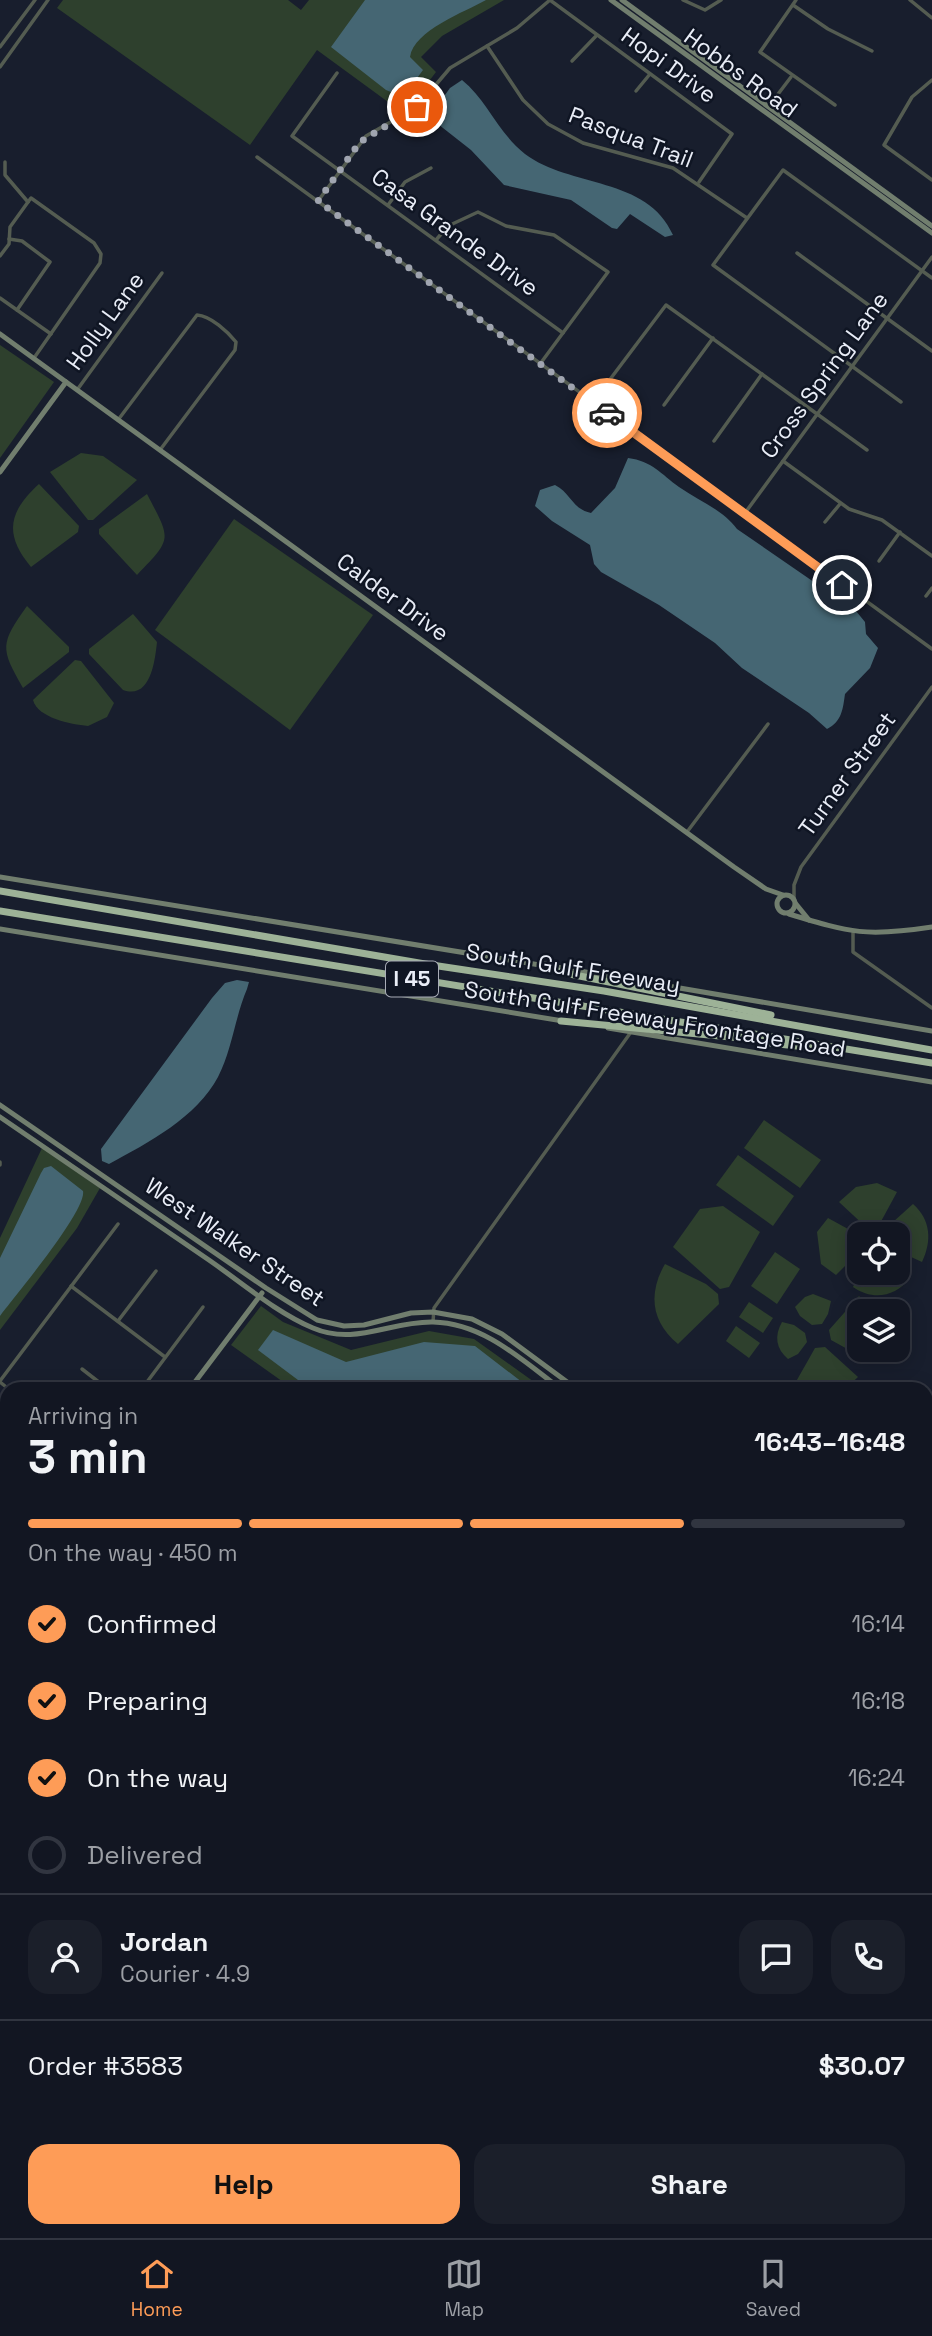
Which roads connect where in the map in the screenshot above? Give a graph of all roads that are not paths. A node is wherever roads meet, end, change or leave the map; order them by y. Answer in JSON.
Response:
{"nodes":[{"id":1,"x":35,"y":0,"type":"edge"},
{"id":2,"x":48,"y":0,"type":"edge"},
{"id":3,"x":550,"y":0,"type":"edge"},
{"id":4,"x":611,"y":0,"type":"edge"},
{"id":5,"x":622,"y":0,"type":"edge"},
{"id":6,"x":683,"y":0,"type":"edge"},
{"id":7,"x":721,"y":0,"type":"edge"},
{"id":8,"x":910,"y":0,"type":"edge"},
{"id":9,"x":794,"y":2,"type":"edge"},
{"id":10,"x":932,"y":18,"type":"edge"},
{"id":11,"x":597,"y":34,"type":"junction"},
{"id":12,"x":487,"y":46,"type":"junction"},
{"id":13,"x":0,"y":47,"type":"edge"},
{"id":14,"x":872,"y":51,"type":"dead end"},
{"id":15,"x":572,"y":61,"type":"dead end"},
{"id":16,"x":0,"y":67,"type":"edge"},
{"id":17,"x":337,"y":73,"type":"dead end"},
{"id":18,"x":651,"y":74,"type":"junction"},
{"id":19,"x":791,"y":77,"type":"junction"},
{"id":20,"x":932,"y":80,"type":"edge"},
{"id":21,"x":636,"y":91,"type":"dead end"},
{"id":22,"x":835,"y":105,"type":"dead end"},
{"id":23,"x":767,"y":110,"type":"junction"},
{"id":24,"x":818,"y":147,"type":"junction"},
{"id":25,"x":257,"y":157,"type":"dead end"},
{"id":26,"x":5,"y":162,"type":"dead end"},
{"id":27,"x":431,"y":168,"type":"dead end"},
{"id":28,"x":340,"y":171,"type":"junction"},
{"id":29,"x":932,"y":179,"type":"edge"},
{"id":30,"x":699,"y":182,"type":"junction"},
{"id":31,"x":318,"y":201,"type":"junction"},
{"id":32,"x":28,"y":202,"type":"junction"},
{"id":33,"x":388,"y":205,"type":"junction"},
{"id":34,"x":747,"y":218,"type":"junction"},
{"id":35,"x":932,"y":226,"type":"edge"},
{"id":36,"x":932,"y":233,"type":"edge"},
{"id":37,"x":9,"y":239,"type":"junction"},
{"id":38,"x":436,"y":240,"type":"junction"},
{"id":39,"x":797,"y":253,"type":"dead end"},
{"id":40,"x":0,"y":256,"type":"edge"},
{"id":41,"x":932,"y":257,"type":"edge"},
{"id":42,"x":922,"y":271,"type":"junction"},
{"id":43,"x":162,"y":273,"type":"dead end"},
{"id":44,"x":932,"y":278,"type":"edge"},
{"id":45,"x":0,"y":298,"type":"edge"},
{"id":46,"x":17,"y":310,"type":"junction"},
{"id":47,"x":887,"y":318,"type":"junction"},
{"id":48,"x":563,"y":333,"type":"junction"},
{"id":49,"x":0,"y":334,"type":"edge"},
{"id":50,"x":51,"y":334,"type":"junction"},
{"id":51,"x":713,"y":338,"type":"junction"},
{"id":52,"x":932,"y":351,"type":"edge"},
{"id":53,"x":34,"y":358,"type":"junction"},
{"id":54,"x":540,"y":364,"type":"junction"},
{"id":55,"x":852,"y":366,"type":"junction"},
{"id":56,"x":762,"y":374,"type":"junction"},
{"id":57,"x":66,"y":382,"type":"junction"},
{"id":58,"x":77,"y":390,"type":"junction"},
{"id":59,"x":901,"y":401,"type":"dead end"},
{"id":60,"x":593,"y":402,"type":"junction"},
{"id":61,"x":664,"y":405,"type":"dead end"},
{"id":62,"x":818,"y":414,"type":"junction"},
{"id":63,"x":118,"y":420,"type":"junction"},
{"id":64,"x":713,"y":441,"type":"dead end"},
{"id":65,"x":867,"y":450,"type":"dead end"},
{"id":66,"x":160,"y":451,"type":"junction"},
{"id":67,"x":783,"y":461,"type":"junction"},
{"id":68,"x":0,"y":472,"type":"edge"},
{"id":69,"x":840,"y":504,"type":"junction"},
{"id":70,"x":745,"y":513,"type":"junction"},
{"id":71,"x":825,"y":522,"type":"dead end"},
{"id":72,"x":900,"y":532,"type":"junction"},
{"id":73,"x":932,"y":556,"type":"edge"},
{"id":74,"x":879,"y":561,"type":"dead end"},
{"id":75,"x":932,"y":588,"type":"edge"},
{"id":76,"x":926,"y":596,"type":"dead end"},
{"id":77,"x":932,"y":649,"type":"edge"},
{"id":78,"x":932,"y":687,"type":"edge"},
{"id":79,"x":768,"y":724,"type":"dead end"},
{"id":80,"x":687,"y":832,"type":"junction"},
{"id":81,"x":0,"y":877,"type":"edge"},
{"id":82,"x":794,"y":885,"type":"junction"},
{"id":83,"x":766,"y":889,"type":"junction"},
{"id":84,"x":0,"y":891,"type":"edge"},
{"id":85,"x":784,"y":895,"type":"junction"},
{"id":86,"x":795,"y":901,"type":"junction"},
{"id":87,"x":777,"y":906,"type":"junction"},
{"id":88,"x":0,"y":911,"type":"edge"},
{"id":89,"x":789,"y":914,"type":"junction"},
{"id":90,"x":809,"y":920,"type":"junction"},
{"id":91,"x":932,"y":927,"type":"edge"},
{"id":92,"x":0,"y":929,"type":"edge"},
{"id":93,"x":853,"y":933,"type":"junction"},
{"id":94,"x":545,"y":965,"type":"junction"},
{"id":95,"x":932,"y":1008,"type":"edge"},
{"id":96,"x":561,"y":1021,"type":"junction"},
{"id":97,"x":932,"y":1031,"type":"edge"},
{"id":98,"x":631,"y":1032,"type":"junction"},
{"id":99,"x":885,"y":1040,"type":"junction"},
{"id":100,"x":825,"y":1047,"type":"junction"},
{"id":101,"x":932,"y":1050,"type":"edge"},
{"id":102,"x":932,"y":1063,"type":"edge"},
{"id":103,"x":932,"y":1083,"type":"edge"},
{"id":104,"x":0,"y":1105,"type":"edge"},
{"id":105,"x":7,"y":1108,"type":"junction"},
{"id":106,"x":0,"y":1114,"type":"edge"},
{"id":107,"x":169,"y":1221,"type":"junction"},
{"id":108,"x":118,"y":1224,"type":"dead end"},
{"id":109,"x":164,"y":1229,"type":"junction"},
{"id":110,"x":156,"y":1271,"type":"dead end"},
{"id":111,"x":71,"y":1286,"type":"junction"},
{"id":112,"x":266,"y":1288,"type":"junction"},
{"id":113,"x":260,"y":1295,"type":"junction"},
{"id":114,"x":203,"y":1307,"type":"dead end"},
{"id":115,"x":433,"y":1312,"type":"junction"},
{"id":116,"x":118,"y":1321,"type":"junction"},
{"id":117,"x":433,"y":1322,"type":"junction"},
{"id":118,"x":165,"y":1357,"type":"junction"},
{"id":119,"x":82,"y":1369,"type":"dead end"},
{"id":120,"x":0,"y":1381,"type":"edge"},
{"id":121,"x":99,"y":1382,"type":"edge"},
{"id":122,"x":147,"y":1382,"type":"edge"},
{"id":123,"x":195,"y":1382,"type":"edge"},
{"id":124,"x":551,"y":1382,"type":"edge"},
{"id":125,"x":567,"y":1382,"type":"edge"}],
"edges":[{"from":1,"to":13,"type":"street"},
{"from":2,"to":16,"type":"street"},
{"from":3,"to":11,"type":"street","name":"Hopi Drive"},
{"from":3,"to":12,"type":"street"},
{"from":4,"to":23,"type":"street","name":"Hobbs Road"},
{"from":5,"to":23,"type":"street","name":"Hobbs Road"},
{"from":6,"to":7,"type":"street"},
{"from":8,"to":10,"type":"street"},
{"from":9,"to":14,"type":"street"},
{"from":9,"to":19,"type":"street"},
{"from":11,"to":15,"type":"street"},
{"from":11,"to":18,"type":"street","name":"Hopi Drive"},
{"from":12,"to":28,"type":"street"},
{"from":12,"to":30,"type":"street","name":"Pasqua Trail"},
{"from":17,"to":28,"type":"street","name":"Casa Grande Drive"},
{"from":18,"to":21,"type":"street"},
{"from":18,"to":30,"type":"street","name":"Hopi Drive"},
{"from":19,"to":22,"type":"street"},
{"from":19,"to":23,"type":"street"},
{"from":20,"to":29,"type":"street"},
{"from":23,"to":24,"type":"street","name":"Hobbs Road"},
{"from":24,"to":35,"type":"street","name":"Hobbs Road"},
{"from":24,"to":36,"type":"street","name":"Hobbs Road"},
{"from":25,"to":31,"type":"street"},
{"from":26,"to":32,"type":"street"},
{"from":27,"to":33,"type":"street"},
{"from":28,"to":31,"type":"street"},
{"from":28,"to":33,"type":"street","name":"Casa Grande Drive"},
{"from":30,"to":34,"type":"street","name":"Pasqua Trail"},
{"from":31,"to":54,"type":"street"},
{"from":32,"to":37,"type":"street"},
{"from":32,"to":50,"type":"street"},
{"from":33,"to":38,"type":"street","name":"Casa Grande Drive"},
{"from":34,"to":42,"type":"street"},
{"from":34,"to":55,"type":"street"},
{"from":37,"to":40,"type":"street"},
{"from":37,"to":46,"type":"street"},
{"from":38,"to":48,"type":"street","name":"Casa Grande Drive"},
{"from":38,"to":48,"type":"street"},
{"from":39,"to":47,"type":"street"},
{"from":41,"to":42,"type":"street","name":"Cross Spring Lane"},
{"from":42,"to":44,"type":"street"},
{"from":42,"to":47,"type":"street","name":"Cross Spring Lane"},
{"from":43,"to":58,"type":"street","name":"Holly Lane"},
{"from":45,"to":46,"type":"street"},
{"from":46,"to":50,"type":"street"},
{"from":47,"to":52,"type":"street"},
{"from":47,"to":55,"type":"street","name":"Cross Spring Lane"},
{"from":48,"to":54,"type":"street"},
{"from":49,"to":53,"type":"street","name":"Calder Drive"},
{"from":50,"to":53,"type":"street"},
{"from":51,"to":56,"type":"street"},
{"from":51,"to":60,"type":"street"},
{"from":51,"to":61,"type":"street"},
{"from":53,"to":57,"type":"street","name":"Calder Drive"},
{"from":54,"to":60,"type":"street"},
{"from":55,"to":59,"type":"street"},
{"from":55,"to":62,"type":"street","name":"Cross Spring Lane"},
{"from":56,"to":62,"type":"street"},
{"from":56,"to":64,"type":"street"},
{"from":57,"to":58,"type":"street","name":"Calder Drive"},
{"from":57,"to":68,"type":"street"},
{"from":58,"to":63,"type":"street","name":"Calder Drive"},
{"from":60,"to":70,"type":"street"},
{"from":62,"to":65,"type":"street"},
{"from":62,"to":67,"type":"street","name":"Cross Spring Lane"},
{"from":63,"to":66,"type":"street","name":"Calder Drive"},
{"from":63,"to":66,"type":"street"},
{"from":66,"to":80,"type":"street","name":"Calder Drive"},
{"from":67,"to":69,"type":"street"},
{"from":67,"to":70,"type":"street","name":"Cross Spring Lane"},
{"from":69,"to":71,"type":"street"},
{"from":69,"to":72,"type":"street"},
{"from":70,"to":77,"type":"street"},
{"from":72,"to":73,"type":"street"},
{"from":72,"to":74,"type":"street"},
{"from":75,"to":76,"type":"street"},
{"from":78,"to":82,"type":"street","name":"Turner Street"},
{"from":79,"to":80,"type":"street"},
{"from":80,"to":83,"type":"street","name":"Calder Drive"},
{"from":81,"to":94,"type":"street","name":"South Gulf Freeway Frontage Road"},
{"from":82,"to":85,"type":"street","name":"Turner Street"},
{"from":82,"to":86,"type":"street","name":"Turner Street"},
{"from":83,"to":85,"type":"street","name":"Calder Drive"},
{"from":83,"to":87,"type":"street","name":"Calder Drive"},
{"from":84,"to":99,"type":"highway","name":"South Gulf Freeway","number":"I 45"},
{"from":85,"to":86,"type":"street","name":"Calder Drive"},
{"from":85,"to":87,"type":"street"},
{"from":86,"to":89,"type":"street"},
{"from":86,"to":90,"type":"street"},
{"from":87,"to":89,"type":"street"},
{"from":88,"to":100,"type":"highway","name":"South Gulf Freeway","number":"I 45"},
{"from":89,"to":90,"type":"street"},
{"from":90,"to":93,"type":"street"},
{"from":91,"to":93,"type":"street"},
{"from":92,"to":96,"type":"street","name":"South Gulf Freeway Frontage Road"},
{"from":93,"to":95,"type":"street"},
{"from":94,"to":97,"type":"street","name":"South Gulf Freeway Frontage Road"},
{"from":94,"to":99,"type":"highway"},
{"from":96,"to":98,"type":"street","name":"South Gulf Freeway Frontage Road"},
{"from":96,"to":100,"type":"highway"},
{"from":98,"to":103,"type":"street","name":"South Gulf Freeway Frontage Road"},
{"from":98,"to":115,"type":"street"},
{"from":99,"to":101,"type":"highway","name":"South Gulf Freeway","number":"I 45"},
{"from":100,"to":102,"type":"highway","name":"South Gulf Freeway","number":"I 45"},
{"from":104,"to":105,"type":"street","name":"West Walker Street"},
{"from":105,"to":106,"type":"street"},
{"from":105,"to":107,"type":"street","name":"West Walker Street"},
{"from":106,"to":109,"type":"street","name":"West Walker Street"},
{"from":107,"to":109,"type":"street"},
{"from":107,"to":112,"type":"street","name":"West Walker Street"},
{"from":108,"to":111,"type":"street"},
{"from":109,"to":113,"type":"street","name":"West Walker Street"},
{"from":110,"to":116,"type":"street"},
{"from":111,"to":116,"type":"street"},
{"from":111,"to":120,"type":"street"},
{"from":112,"to":113,"type":"street"},
{"from":112,"to":115,"type":"street","name":"West Walker Street"},
{"from":113,"to":117,"type":"street","name":"West Walker Street"},
{"from":113,"to":123,"type":"street"},
{"from":114,"to":118,"type":"street"},
{"from":115,"to":117,"type":"street"},
{"from":115,"to":125,"type":"street","name":"West Walker Street"},
{"from":116,"to":118,"type":"street"},
{"from":117,"to":124,"type":"street","name":"West Walker Street"},
{"from":118,"to":122,"type":"street"},
{"from":119,"to":121,"type":"street"}]}
